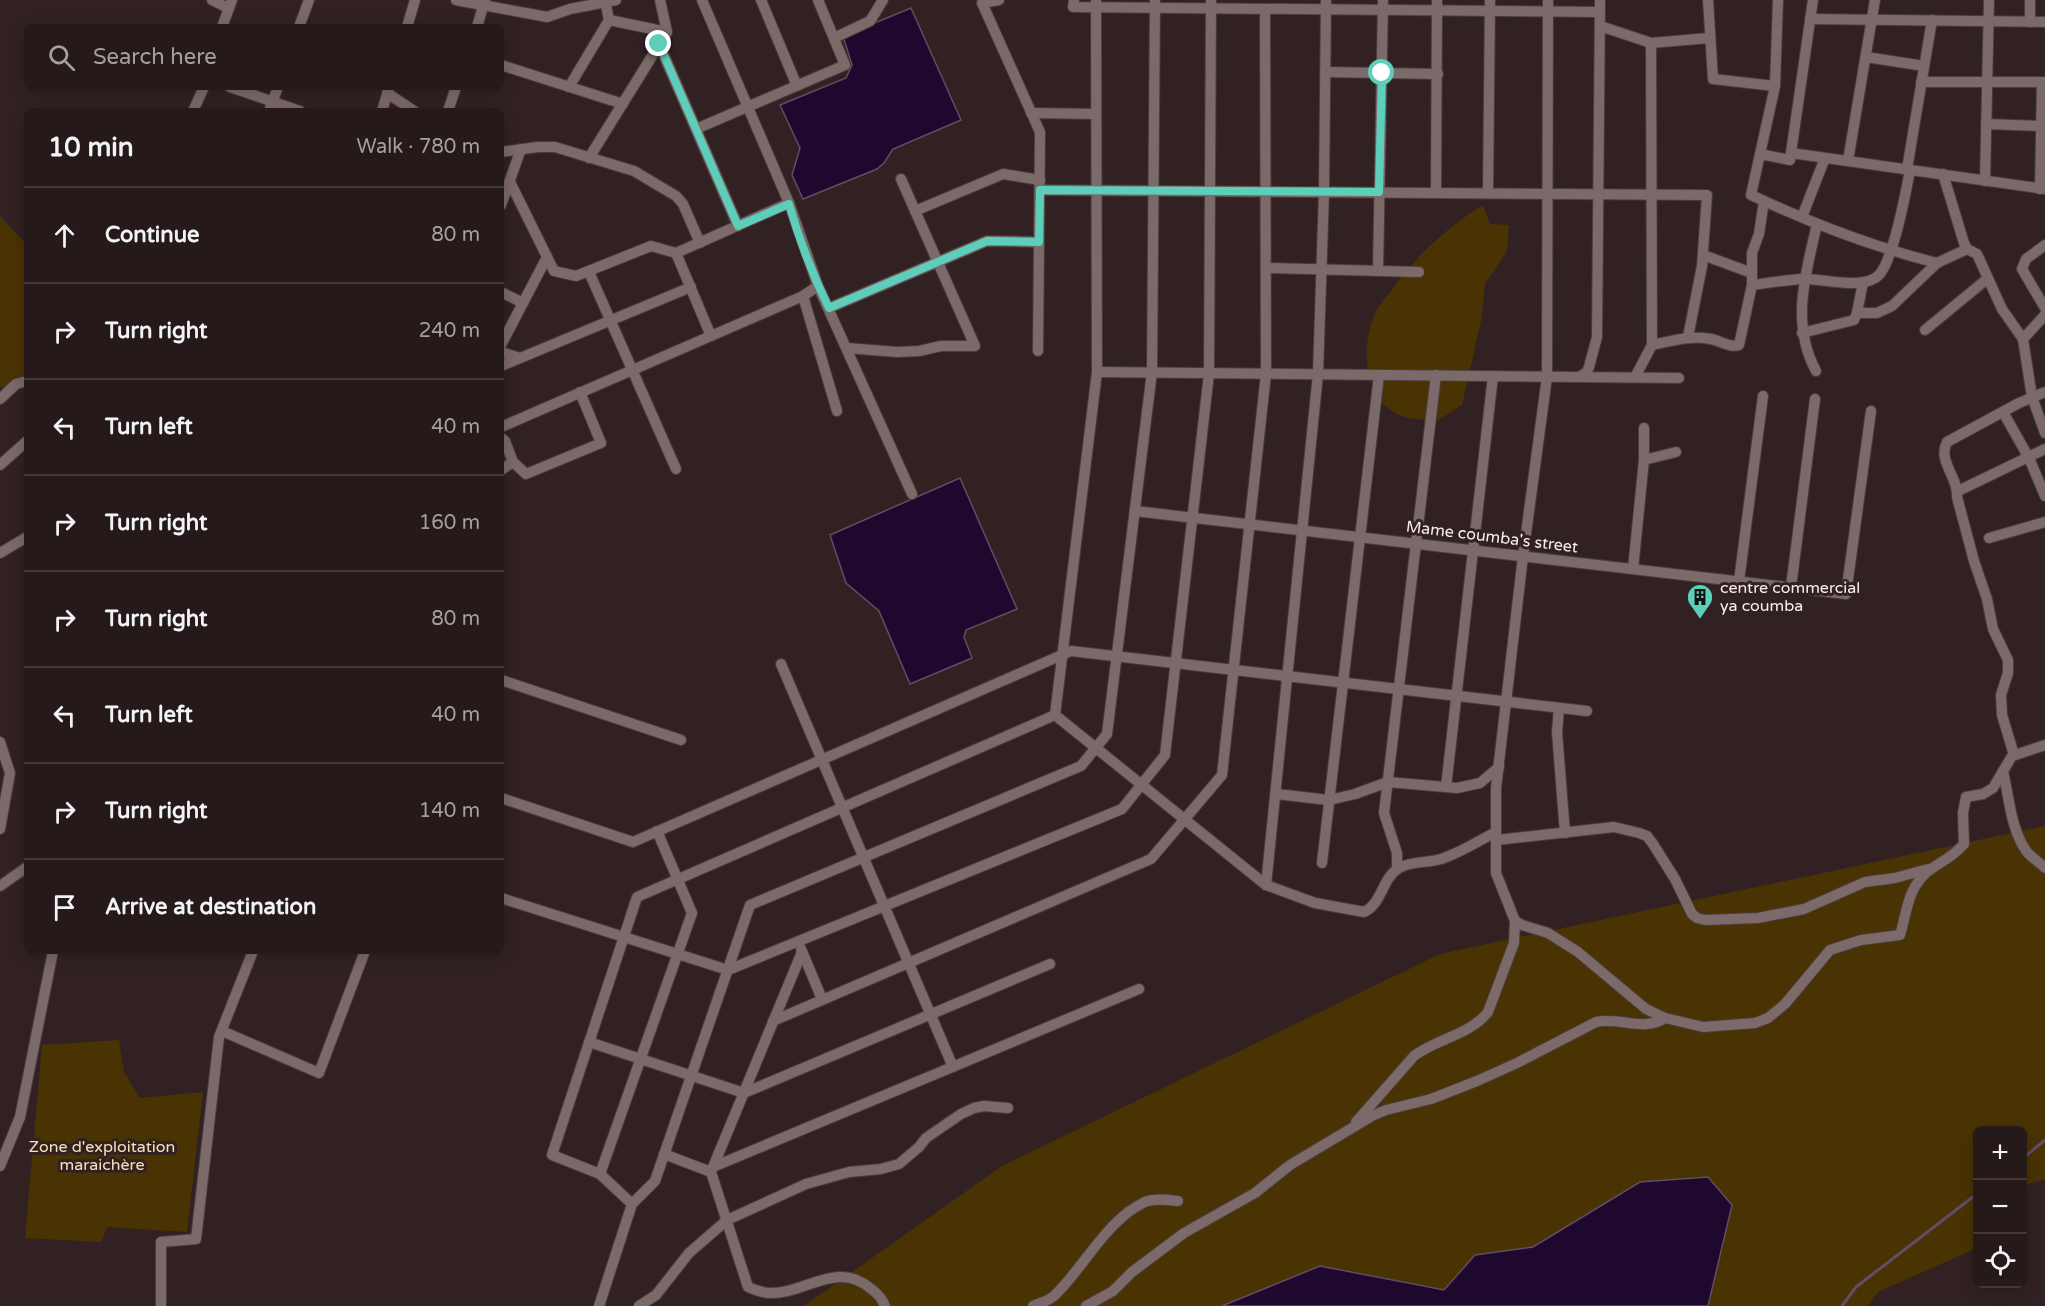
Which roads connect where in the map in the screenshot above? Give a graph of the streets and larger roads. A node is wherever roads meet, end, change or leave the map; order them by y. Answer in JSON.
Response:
{"nodes":[{"id":1,"x":212,"y":0,"type":"edge"},
{"id":2,"x":309,"y":0,"type":"edge"},
{"id":3,"x":415,"y":0,"type":"edge"},
{"id":4,"x":456,"y":0,"type":"edge"},
{"id":5,"x":660,"y":0,"type":"edge"},
{"id":6,"x":702,"y":0,"type":"edge"},
{"id":7,"x":761,"y":0,"type":"edge"},
{"id":8,"x":818,"y":0,"type":"edge"},
{"id":9,"x":883,"y":0,"type":"edge"},
{"id":10,"x":999,"y":0,"type":"edge"},
{"id":11,"x":1074,"y":0,"type":"edge"},
{"id":12,"x":1548,"y":0,"type":"edge"},
{"id":13,"x":1600,"y":0,"type":"edge"},
{"id":14,"x":1708,"y":0,"type":"edge"},
{"id":15,"x":1778,"y":0,"type":"edge"},
{"id":16,"x":1813,"y":0,"type":"edge"},
{"id":17,"x":1875,"y":0,"type":"edge"},
{"id":18,"x":1989,"y":0,"type":"edge"},
{"id":19,"x":2030,"y":0,"type":"edge"},
{"id":20,"x":609,"y":1,"type":"edge"},
{"id":21,"x":485,"y":3,"type":"edge"},
{"id":22,"x":230,"y":4,"type":"edge"},
{"id":23,"x":1096,"y":4,"type":"edge"},
{"id":24,"x":1155,"y":4,"type":"edge"},
{"id":25,"x":1211,"y":4,"type":"edge"},
{"id":26,"x":1326,"y":5,"type":"edge"},
{"id":27,"x":1383,"y":5,"type":"edge"},
{"id":28,"x":1437,"y":5,"type":"edge"},
{"id":29,"x":1490,"y":6,"type":"edge"},
{"id":30,"x":1265,"y":9,"type":"junction"},
{"id":31,"x":1548,"y":12,"type":"junction"},
{"id":32,"x":1600,"y":12,"type":"junction"},
{"id":33,"x":1810,"y":19,"type":"junction"},
{"id":34,"x":609,"y":20,"type":"junction"},
{"id":35,"x":1873,"y":20,"type":"junction"},
{"id":36,"x":1932,"y":20,"type":"junction"},
{"id":37,"x":1989,"y":21,"type":"junction"},
{"id":38,"x":2030,"y":22,"type":"junction"},
{"id":39,"x":2045,"y":22,"type":"edge"},
{"id":40,"x":224,"y":24,"type":"edge"},
{"id":41,"x":300,"y":24,"type":"edge"},
{"id":42,"x":408,"y":24,"type":"edge"},
{"id":43,"x":478,"y":24,"type":"edge"},
{"id":44,"x":1600,"y":26,"type":"junction"},
{"id":45,"x":667,"y":32,"type":"junction"},
{"id":46,"x":834,"y":38,"type":"junction"},
{"id":47,"x":1709,"y":38,"type":"junction"},
{"id":48,"x":1652,"y":43,"type":"junction"},
{"id":49,"x":659,"y":44,"type":"junction"},
{"id":50,"x":1866,"y":57,"type":"junction"},
{"id":51,"x":504,"y":66,"type":"edge"},
{"id":52,"x":1924,"y":66,"type":"junction"},
{"id":53,"x":1325,"y":72,"type":"junction"},
{"id":54,"x":1382,"y":73,"type":"junction"},
{"id":55,"x":1438,"y":74,"type":"junction"},
{"id":56,"x":1987,"y":81,"type":"junction"},
{"id":57,"x":1921,"y":82,"type":"junction"},
{"id":58,"x":2043,"y":82,"type":"edge"},
{"id":59,"x":797,"y":86,"type":"junction"},
{"id":60,"x":1775,"y":86,"type":"junction"},
{"id":61,"x":569,"y":87,"type":"junction"},
{"id":62,"x":203,"y":90,"type":"edge"},
{"id":63,"x":236,"y":90,"type":"edge"},
{"id":64,"x":277,"y":90,"type":"edge"},
{"id":65,"x":388,"y":90,"type":"edge"},
{"id":66,"x":455,"y":90,"type":"edge"},
{"id":67,"x":622,"y":104,"type":"junction"},
{"id":68,"x":271,"y":106,"type":"edge"},
{"id":69,"x":747,"y":107,"type":"junction"},
{"id":70,"x":194,"y":108,"type":"edge"},
{"id":71,"x":383,"y":108,"type":"edge"},
{"id":72,"x":410,"y":108,"type":"edge"},
{"id":73,"x":449,"y":108,"type":"edge"},
{"id":74,"x":1031,"y":113,"type":"junction"},
{"id":75,"x":1096,"y":114,"type":"junction"},
{"id":76,"x":1986,"y":124,"type":"junction"},
{"id":77,"x":2041,"y":126,"type":"junction"},
{"id":78,"x":696,"y":129,"type":"junction"},
{"id":79,"x":521,"y":149,"type":"junction"},
{"id":80,"x":504,"y":152,"type":"edge"},
{"id":81,"x":1791,"y":153,"type":"junction"},
{"id":82,"x":1760,"y":154,"type":"junction"},
{"id":83,"x":589,"y":158,"type":"junction"},
{"id":84,"x":1825,"y":158,"type":"junction"},
{"id":85,"x":1848,"y":161,"type":"junction"},
{"id":86,"x":1908,"y":170,"type":"junction"},
{"id":87,"x":1943,"y":174,"type":"junction"},
{"id":88,"x":901,"y":179,"type":"dead end"},
{"id":89,"x":1985,"y":181,"type":"junction"},
{"id":90,"x":510,"y":182,"type":"junction"},
{"id":91,"x":1040,"y":185,"type":"junction"},
{"id":92,"x":2043,"y":189,"type":"edge"},
{"id":93,"x":1096,"y":190,"type":"junction"},
{"id":94,"x":1153,"y":190,"type":"junction"},
{"id":95,"x":1210,"y":191,"type":"junction"},
{"id":96,"x":1266,"y":191,"type":"junction"},
{"id":97,"x":1324,"y":192,"type":"junction"},
{"id":98,"x":1379,"y":192,"type":"junction"},
{"id":99,"x":1436,"y":193,"type":"junction"},
{"id":100,"x":1488,"y":193,"type":"junction"},
{"id":101,"x":1547,"y":194,"type":"junction"},
{"id":102,"x":1598,"y":194,"type":"junction"},
{"id":103,"x":1651,"y":194,"type":"junction"},
{"id":104,"x":504,"y":197,"type":"edge"},
{"id":105,"x":1764,"y":201,"type":"junction"},
{"id":106,"x":789,"y":204,"type":"junction"},
{"id":107,"x":915,"y":211,"type":"junction"},
{"id":108,"x":1802,"y":217,"type":"junction"},
{"id":109,"x":1817,"y":224,"type":"junction"},
{"id":110,"x":738,"y":226,"type":"junction"},
{"id":111,"x":1039,"y":242,"type":"junction"},
{"id":112,"x":700,"y":243,"type":"junction"},
{"id":113,"x":2045,"y":245,"type":"edge"},
{"id":114,"x":1967,"y":249,"type":"junction"},
{"id":115,"x":1889,"y":251,"type":"junction"},
{"id":116,"x":676,"y":253,"type":"junction"},
{"id":117,"x":1703,"y":255,"type":"junction"},
{"id":118,"x":547,"y":257,"type":"junction"},
{"id":119,"x":938,"y":261,"type":"junction"},
{"id":120,"x":1937,"y":263,"type":"junction"},
{"id":121,"x":1266,"y":268,"type":"junction"},
{"id":122,"x":1321,"y":269,"type":"junction"},
{"id":123,"x":1378,"y":271,"type":"junction"},
{"id":124,"x":589,"y":272,"type":"junction"},
{"id":125,"x":1419,"y":272,"type":"dead end"},
{"id":126,"x":1752,"y":273,"type":"junction"},
{"id":127,"x":1805,"y":279,"type":"junction"},
{"id":128,"x":1987,"y":279,"type":"junction"},
{"id":129,"x":1863,"y":282,"type":"junction"},
{"id":130,"x":1752,"y":285,"type":"junction"},
{"id":131,"x":818,"y":286,"type":"junction"},
{"id":132,"x":691,"y":287,"type":"junction"},
{"id":133,"x":504,"y":294,"type":"edge"},
{"id":134,"x":803,"y":296,"type":"junction"},
{"id":135,"x":523,"y":303,"type":"junction"},
{"id":136,"x":829,"y":308,"type":"junction"},
{"id":137,"x":2045,"y":308,"type":"edge"},
{"id":138,"x":1857,"y":313,"type":"junction"},
{"id":139,"x":2045,"y":315,"type":"edge"},
{"id":140,"x":611,"y":320,"type":"junction"},
{"id":141,"x":1925,"y":330,"type":"dead end"},
{"id":142,"x":1802,"y":333,"type":"junction"},
{"id":143,"x":711,"y":336,"type":"junction"},
{"id":144,"x":1688,"y":337,"type":"junction"},
{"id":145,"x":504,"y":339,"type":"edge"},
{"id":146,"x":2023,"y":339,"type":"junction"},
{"id":147,"x":1652,"y":345,"type":"junction"},
{"id":148,"x":847,"y":348,"type":"junction"},
{"id":149,"x":1038,"y":351,"type":"dead end"},
{"id":150,"x":504,"y":353,"type":"edge"},
{"id":151,"x":520,"y":358,"type":"junction"},
{"id":152,"x":504,"y":365,"type":"edge"},
{"id":153,"x":632,"y":370,"type":"junction"},
{"id":154,"x":1816,"y":371,"type":"dead end"},
{"id":155,"x":1097,"y":372,"type":"junction"},
{"id":156,"x":1152,"y":372,"type":"junction"},
{"id":157,"x":1209,"y":374,"type":"junction"},
{"id":158,"x":1266,"y":374,"type":"junction"},
{"id":159,"x":1318,"y":374,"type":"junction"},
{"id":160,"x":1379,"y":375,"type":"junction"},
{"id":161,"x":1436,"y":375,"type":"junction"},
{"id":162,"x":1493,"y":376,"type":"junction"},
{"id":163,"x":1547,"y":376,"type":"junction"},
{"id":164,"x":1579,"y":377,"type":"junction"},
{"id":165,"x":1635,"y":378,"type":"junction"},
{"id":166,"x":1679,"y":378,"type":"dead end"},
{"id":167,"x":24,"y":382,"type":"edge"},
{"id":168,"x":580,"y":392,"type":"junction"},
{"id":169,"x":2045,"y":392,"type":"edge"},
{"id":170,"x":1762,"y":396,"type":"dead end"},
{"id":171,"x":2032,"y":397,"type":"junction"},
{"id":172,"x":0,"y":399,"type":"edge"},
{"id":173,"x":1815,"y":399,"type":"dead end"},
{"id":174,"x":837,"y":411,"type":"dead end"},
{"id":175,"x":1871,"y":411,"type":"dead end"},
{"id":176,"x":2003,"y":412,"type":"junction"},
{"id":177,"x":504,"y":426,"type":"edge"},
{"id":178,"x":1644,"y":428,"type":"dead end"},
{"id":179,"x":2045,"y":433,"type":"edge"},
{"id":180,"x":504,"y":440,"type":"edge"},
{"id":181,"x":24,"y":444,"type":"edge"},
{"id":182,"x":2045,"y":449,"type":"edge"},
{"id":183,"x":1676,"y":452,"type":"dead end"},
{"id":184,"x":2029,"y":458,"type":"junction"},
{"id":185,"x":1644,"y":460,"type":"junction"},
{"id":186,"x":513,"y":462,"type":"junction"},
{"id":187,"x":0,"y":465,"type":"edge"},
{"id":188,"x":504,"y":468,"type":"edge"},
{"id":189,"x":676,"y":469,"type":"dead end"},
{"id":190,"x":1958,"y":490,"type":"junction"},
{"id":191,"x":912,"y":494,"type":"dead end"},
{"id":192,"x":2045,"y":496,"type":"edge"},
{"id":193,"x":1135,"y":511,"type":"junction"},
{"id":194,"x":1192,"y":517,"type":"junction"},
{"id":195,"x":2045,"y":522,"type":"edge"},
{"id":196,"x":1249,"y":524,"type":"junction"},
{"id":197,"x":1302,"y":530,"type":"junction"},
{"id":198,"x":1360,"y":537,"type":"junction"},
{"id":199,"x":1989,"y":538,"type":"dead end"},
{"id":200,"x":24,"y":539,"type":"edge"},
{"id":201,"x":1416,"y":544,"type":"junction"},
{"id":202,"x":1473,"y":550,"type":"junction"},
{"id":203,"x":0,"y":553,"type":"edge"},
{"id":204,"x":1523,"y":556,"type":"junction"},
{"id":205,"x":1633,"y":569,"type":"junction"},
{"id":206,"x":1739,"y":581,"type":"junction"},
{"id":207,"x":1791,"y":587,"type":"junction"},
{"id":208,"x":1061,"y":656,"type":"junction"},
{"id":209,"x":1116,"y":657,"type":"junction"},
{"id":210,"x":781,"y":664,"type":"dead end"},
{"id":211,"x":1175,"y":664,"type":"junction"},
{"id":212,"x":1234,"y":670,"type":"junction"},
{"id":213,"x":1288,"y":676,"type":"junction"},
{"id":214,"x":504,"y":681,"type":"edge"},
{"id":215,"x":1343,"y":683,"type":"junction"},
{"id":216,"x":1399,"y":689,"type":"junction"},
{"id":217,"x":1456,"y":696,"type":"junction"},
{"id":218,"x":1506,"y":702,"type":"junction"},
{"id":219,"x":1559,"y":708,"type":"junction"},
{"id":220,"x":1587,"y":711,"type":"dead end"},
{"id":221,"x":1055,"y":715,"type":"junction"},
{"id":222,"x":681,"y":740,"type":"dead end"},
{"id":223,"x":0,"y":742,"type":"edge"},
{"id":224,"x":2045,"y":745,"type":"edge"},
{"id":225,"x":1096,"y":748,"type":"junction"},
{"id":226,"x":2014,"y":755,"type":"junction"},
{"id":227,"x":822,"y":760,"type":"junction"},
{"id":228,"x":1499,"y":767,"type":"junction"},
{"id":229,"x":2003,"y":771,"type":"junction"},
{"id":230,"x":1388,"y":782,"type":"junction"},
{"id":231,"x":1142,"y":784,"type":"junction"},
{"id":232,"x":1446,"y":787,"type":"junction"},
{"id":233,"x":1276,"y":794,"type":"junction"},
{"id":234,"x":504,"y":799,"type":"edge"},
{"id":235,"x":1329,"y":800,"type":"junction"},
{"id":236,"x":842,"y":808,"type":"junction"},
{"id":237,"x":1185,"y":819,"type":"junction"},
{"id":238,"x":0,"y":829,"type":"edge"},
{"id":239,"x":657,"y":831,"type":"junction"},
{"id":240,"x":1565,"y":833,"type":"junction"},
{"id":241,"x":1496,"y":836,"type":"junction"},
{"id":242,"x":864,"y":857,"type":"junction"},
{"id":243,"x":1322,"y":863,"type":"dead end"},
{"id":244,"x":1935,"y":867,"type":"junction"},
{"id":245,"x":2045,"y":868,"type":"edge"},
{"id":246,"x":24,"y":869,"type":"edge"},
{"id":247,"x":1397,"y":870,"type":"junction"},
{"id":248,"x":678,"y":880,"type":"junction"},
{"id":249,"x":1266,"y":885,"type":"junction"},
{"id":250,"x":0,"y":886,"type":"edge"},
{"id":251,"x":504,"y":898,"type":"edge"},
{"id":252,"x":884,"y":906,"type":"junction"},
{"id":253,"x":1515,"y":921,"type":"junction"},
{"id":254,"x":624,"y":937,"type":"junction"},
{"id":255,"x":800,"y":946,"type":"junction"},
{"id":256,"x":52,"y":954,"type":"edge"},
{"id":257,"x":252,"y":954,"type":"edge"},
{"id":258,"x":364,"y":954,"type":"edge"},
{"id":259,"x":677,"y":954,"type":"junction"},
{"id":260,"x":908,"y":962,"type":"junction"},
{"id":261,"x":1050,"y":964,"type":"dead end"},
{"id":262,"x":728,"y":970,"type":"junction"},
{"id":263,"x":1139,"y":989,"type":"dead end"},
{"id":264,"x":822,"y":999,"type":"junction"},
{"id":265,"x":930,"y":1014,"type":"junction"},
{"id":266,"x":1665,"y":1018,"type":"junction"},
{"id":267,"x":773,"y":1021,"type":"junction"},
{"id":268,"x":222,"y":1031,"type":"junction"},
{"id":269,"x":589,"y":1042,"type":"junction"},
{"id":270,"x":641,"y":1059,"type":"junction"},
{"id":271,"x":953,"y":1067,"type":"junction"},
{"id":272,"x":691,"y":1076,"type":"junction"},
{"id":273,"x":744,"y":1093,"type":"junction"},
{"id":274,"x":1008,"y":1108,"type":"dead end"},
{"id":275,"x":1349,"y":1130,"type":"junction"},
{"id":276,"x":664,"y":1154,"type":"junction"},
{"id":277,"x":0,"y":1166,"type":"edge"},
{"id":278,"x":712,"y":1169,"type":"junction"},
{"id":279,"x":600,"y":1174,"type":"junction"},
{"id":280,"x":1178,"y":1201,"type":"dead end"},
{"id":281,"x":633,"y":1204,"type":"junction"},
{"id":282,"x":726,"y":1220,"type":"junction"},
{"id":283,"x":161,"y":1306,"type":"edge"},
{"id":284,"x":599,"y":1306,"type":"edge"},
{"id":285,"x":639,"y":1306,"type":"edge"},
{"id":286,"x":885,"y":1306,"type":"edge"},
{"id":287,"x":1033,"y":1306,"type":"edge"},
{"id":288,"x":1086,"y":1306,"type":"edge"}],
"edges":[{"from":1,"to":22,"type":"street"},
{"from":2,"to":41,"type":"street"},
{"from":3,"to":42,"type":"street"},
{"from":4,"to":21,"type":"street"},
{"from":5,"to":45,"type":"street"},
{"from":6,"to":69,"type":"street"},
{"from":7,"to":59,"type":"street"},
{"from":8,"to":46,"type":"street"},
{"from":9,"to":46,"type":"street"},
{"from":10,"to":74,"type":"street"},
{"from":11,"to":23,"type":"street"},
{"from":12,"to":31,"type":"street"},
{"from":13,"to":32,"type":"street"},
{"from":14,"to":47,"type":"street"},
{"from":15,"to":60,"type":"street"},
{"from":16,"to":33,"type":"street"},
{"from":17,"to":35,"type":"street"},
{"from":18,"to":37,"type":"street"},
{"from":19,"to":38,"type":"street"},
{"from":20,"to":21,"type":"street"},
{"from":20,"to":34,"type":"street"},
{"from":21,"to":43,"type":"street"},
{"from":22,"to":40,"type":"street"},
{"from":23,"to":24,"type":"street"},
{"from":23,"to":75,"type":"street"},
{"from":24,"to":25,"type":"street"},
{"from":24,"to":94,"type":"street"},
{"from":25,"to":30,"type":"street"},
{"from":25,"to":95,"type":"street"},
{"from":26,"to":27,"type":"street"},
{"from":26,"to":30,"type":"street"},
{"from":26,"to":53,"type":"street"},
{"from":27,"to":28,"type":"street"},
{"from":27,"to":54,"type":"street"},
{"from":28,"to":29,"type":"street"},
{"from":28,"to":55,"type":"street"},
{"from":29,"to":31,"type":"street"},
{"from":29,"to":100,"type":"street"},
{"from":30,"to":96,"type":"street"},
{"from":31,"to":32,"type":"street"},
{"from":31,"to":101,"type":"street"},
{"from":32,"to":44,"type":"street"},
{"from":33,"to":35,"type":"street"},
{"from":33,"to":81,"type":"street"},
{"from":34,"to":45,"type":"street"},
{"from":34,"to":61,"type":"street"},
{"from":35,"to":36,"type":"street"},
{"from":35,"to":50,"type":"street"},
{"from":36,"to":37,"type":"street"},
{"from":36,"to":52,"type":"street"},
{"from":37,"to":38,"type":"street"},
{"from":37,"to":56,"type":"street"},
{"from":38,"to":39,"type":"street"},
{"from":44,"to":48,"type":"street"},
{"from":44,"to":102,"type":"street"},
{"from":45,"to":49,"type":"street"},
{"from":46,"to":59,"type":"street"},
{"from":47,"to":48,"type":"street"},
{"from":47,"to":60,"type":"street"},
{"from":48,"to":103,"type":"street"},
{"from":49,"to":67,"type":"street"},
{"from":49,"to":78,"type":"street"},
{"from":50,"to":52,"type":"street"},
{"from":50,"to":85,"type":"street"},
{"from":51,"to":61,"type":"street"},
{"from":52,"to":57,"type":"street"},
{"from":53,"to":54,"type":"street"},
{"from":53,"to":97,"type":"street"},
{"from":54,"to":55,"type":"street"},
{"from":54,"to":98,"type":"street"},
{"from":55,"to":99,"type":"street"},
{"from":56,"to":57,"type":"street"},
{"from":56,"to":58,"type":"street"},
{"from":56,"to":76,"type":"street"},
{"from":57,"to":86,"type":"street"},
{"from":58,"to":77,"type":"street"},
{"from":59,"to":69,"type":"street"},
{"from":60,"to":82,"type":"street"},
{"from":61,"to":67,"type":"street"},
{"from":62,"to":70,"type":"street"},
{"from":63,"to":68,"type":"street"},
{"from":64,"to":68,"type":"street"},
{"from":65,"to":71,"type":"street"},
{"from":65,"to":72,"type":"street"},
{"from":66,"to":73,"type":"street"},
{"from":67,"to":83,"type":"street"},
{"from":69,"to":78,"type":"street"},
{"from":69,"to":106,"type":"street"},
{"from":74,"to":75,"type":"street"},
{"from":74,"to":91,"type":"street"},
{"from":75,"to":93,"type":"street"},
{"from":76,"to":77,"type":"street"},
{"from":76,"to":89,"type":"street"},
{"from":77,"to":92,"type":"street"},
{"from":78,"to":110,"type":"street"},
{"from":79,"to":80,"type":"street"},
{"from":79,"to":83,"type":"street"},
{"from":79,"to":90,"type":"street"},
{"from":81,"to":82,"type":"street"},
{"from":81,"to":84,"type":"street"},
{"from":82,"to":105,"type":"street"},
{"from":83,"to":112,"type":"street"},
{"from":84,"to":85,"type":"street"},
{"from":84,"to":108,"type":"street"},
{"from":85,"to":86,"type":"street"},
{"from":86,"to":87,"type":"street"},
{"from":86,"to":115,"type":"street"},
{"from":87,"to":89,"type":"street"},
{"from":87,"to":114,"type":"street"},
{"from":88,"to":107,"type":"street"},
{"from":89,"to":92,"type":"street"},
{"from":90,"to":104,"type":"street"},
{"from":90,"to":118,"type":"street"},
{"from":91,"to":93,"type":"street"},
{"from":91,"to":107,"type":"street"},
{"from":91,"to":111,"type":"street"},
{"from":93,"to":94,"type":"street"},
{"from":93,"to":155,"type":"street"},
{"from":94,"to":95,"type":"street"},
{"from":94,"to":156,"type":"street"},
{"from":95,"to":96,"type":"street"},
{"from":95,"to":157,"type":"street"},
{"from":96,"to":97,"type":"street"},
{"from":96,"to":121,"type":"street"},
{"from":97,"to":98,"type":"street"},
{"from":97,"to":122,"type":"street"},
{"from":98,"to":99,"type":"street"},
{"from":98,"to":123,"type":"street"},
{"from":99,"to":100,"type":"street"},
{"from":100,"to":101,"type":"street"},
{"from":101,"to":102,"type":"street"},
{"from":101,"to":163,"type":"street"},
{"from":102,"to":103,"type":"street"},
{"from":102,"to":164,"type":"street"},
{"from":103,"to":117,"type":"street"},
{"from":103,"to":147,"type":"street"},
{"from":105,"to":108,"type":"street"},
{"from":105,"to":126,"type":"street"},
{"from":106,"to":110,"type":"street"},
{"from":106,"to":131,"type":"street"},
{"from":107,"to":119,"type":"street"},
{"from":108,"to":109,"type":"street"},
{"from":109,"to":115,"type":"street"},
{"from":109,"to":127,"type":"street"},
{"from":110,"to":112,"type":"street"},
{"from":111,"to":119,"type":"street"},
{"from":111,"to":149,"type":"street"},
{"from":112,"to":116,"type":"street"},
{"from":113,"to":137,"type":"street"},
{"from":114,"to":120,"type":"street"},
{"from":114,"to":128,"type":"street"},
{"from":115,"to":120,"type":"street"},
{"from":115,"to":129,"type":"street"},
{"from":116,"to":124,"type":"street"},
{"from":116,"to":132,"type":"street"},
{"from":117,"to":126,"type":"street"},
{"from":117,"to":144,"type":"street"},
{"from":118,"to":124,"type":"street"},
{"from":118,"to":135,"type":"street"},
{"from":119,"to":136,"type":"street"},
{"from":119,"to":148,"type":"street"},
{"from":120,"to":138,"type":"street"},
{"from":121,"to":122,"type":"street"},
{"from":121,"to":158,"type":"street"},
{"from":122,"to":123,"type":"street"},
{"from":122,"to":159,"type":"street"},
{"from":123,"to":125,"type":"street"},
{"from":124,"to":140,"type":"street"},
{"from":126,"to":130,"type":"street"},
{"from":127,"to":129,"type":"street"},
{"from":127,"to":130,"type":"street"},
{"from":127,"to":142,"type":"street"},
{"from":128,"to":141,"type":"street"},
{"from":128,"to":146,"type":"street"},
{"from":129,"to":138,"type":"street"},
{"from":130,"to":144,"type":"street"},
{"from":131,"to":134,"type":"street"},
{"from":131,"to":136,"type":"street"},
{"from":132,"to":140,"type":"street"},
{"from":132,"to":143,"type":"street"},
{"from":133,"to":135,"type":"street"},
{"from":134,"to":143,"type":"street"},
{"from":134,"to":174,"type":"street"},
{"from":135,"to":145,"type":"street"},
{"from":136,"to":148,"type":"street"},
{"from":138,"to":142,"type":"street"},
{"from":139,"to":146,"type":"street"},
{"from":140,"to":151,"type":"street"},
{"from":140,"to":153,"type":"street"},
{"from":142,"to":154,"type":"street"},
{"from":143,"to":153,"type":"street"},
{"from":144,"to":147,"type":"street"},
{"from":146,"to":171,"type":"street"},
{"from":147,"to":165,"type":"street"},
{"from":148,"to":191,"type":"street"},
{"from":150,"to":151,"type":"street"},
{"from":151,"to":152,"type":"street"},
{"from":153,"to":168,"type":"street"},
{"from":153,"to":189,"type":"street"},
{"from":155,"to":156,"type":"street"},
{"from":155,"to":208,"type":"street"},
{"from":156,"to":157,"type":"street"},
{"from":156,"to":193,"type":"street"},
{"from":157,"to":158,"type":"street"},
{"from":157,"to":194,"type":"street"},
{"from":158,"to":159,"type":"street"},
{"from":158,"to":196,"type":"street"},
{"from":159,"to":160,"type":"street"},
{"from":159,"to":197,"type":"street"},
{"from":160,"to":161,"type":"street"},
{"from":160,"to":198,"type":"street"},
{"from":161,"to":162,"type":"street"},
{"from":161,"to":201,"type":"street"},
{"from":162,"to":163,"type":"street"},
{"from":162,"to":202,"type":"street"},
{"from":163,"to":164,"type":"street"},
{"from":163,"to":204,"type":"street"},
{"from":164,"to":165,"type":"street"},
{"from":165,"to":166,"type":"street"},
{"from":167,"to":172,"type":"street"},
{"from":168,"to":177,"type":"street"},
{"from":168,"to":186,"type":"street"},
{"from":169,"to":171,"type":"street"},
{"from":170,"to":206,"type":"street"},
{"from":171,"to":176,"type":"street"},
{"from":171,"to":179,"type":"street"},
{"from":173,"to":207,"type":"street"},
{"from":175,"to":207,"type":"street","name":"Mame coumba's street"},
{"from":176,"to":184,"type":"street"},
{"from":176,"to":190,"type":"street"},
{"from":178,"to":185,"type":"street"},
{"from":180,"to":186,"type":"street"},
{"from":181,"to":187,"type":"street"},
{"from":182,"to":184,"type":"street"},
{"from":183,"to":185,"type":"street"},
{"from":184,"to":190,"type":"street"},
{"from":184,"to":192,"type":"street"},
{"from":185,"to":205,"type":"street"},
{"from":186,"to":188,"type":"street"},
{"from":190,"to":226,"type":"street"},
{"from":193,"to":194,"type":"street","name":"Mame coumba's street"},
{"from":193,"to":209,"type":"street"},
{"from":194,"to":196,"type":"street","name":"Mame coumba's street"},
{"from":194,"to":211,"type":"street"},
{"from":195,"to":199,"type":"street"},
{"from":196,"to":197,"type":"street","name":"Mame coumba's street"},
{"from":196,"to":212,"type":"street"},
{"from":197,"to":198,"type":"street","name":"Mame coumba's street"},
{"from":197,"to":213,"type":"street"},
{"from":198,"to":201,"type":"street","name":"Mame coumba's street"},
{"from":198,"to":215,"type":"street"},
{"from":200,"to":203,"type":"street"},
{"from":201,"to":202,"type":"street","name":"Mame coumba's street"},
{"from":201,"to":216,"type":"street"},
{"from":202,"to":204,"type":"street","name":"Mame coumba's street"},
{"from":202,"to":217,"type":"street"},
{"from":204,"to":205,"type":"street","name":"Mame coumba's street"},
{"from":204,"to":218,"type":"street"},
{"from":205,"to":206,"type":"street","name":"Mame coumba's street"},
{"from":206,"to":207,"type":"street","name":"Mame coumba's street"},
{"from":208,"to":209,"type":"street"},
{"from":208,"to":221,"type":"street"},
{"from":208,"to":227,"type":"street"},
{"from":209,"to":211,"type":"street"},
{"from":209,"to":225,"type":"street"},
{"from":210,"to":227,"type":"street"},
{"from":211,"to":212,"type":"street"},
{"from":211,"to":231,"type":"street"},
{"from":212,"to":213,"type":"street"},
{"from":212,"to":237,"type":"street"},
{"from":213,"to":215,"type":"street"},
{"from":213,"to":233,"type":"street"},
{"from":214,"to":222,"type":"street"},
{"from":215,"to":216,"type":"street"},
{"from":215,"to":235,"type":"street"},
{"from":216,"to":217,"type":"street"},
{"from":216,"to":230,"type":"street"},
{"from":217,"to":218,"type":"street"},
{"from":217,"to":232,"type":"street"},
{"from":218,"to":219,"type":"street"},
{"from":218,"to":228,"type":"street"},
{"from":219,"to":220,"type":"street"},
{"from":219,"to":240,"type":"street"},
{"from":221,"to":225,"type":"street"},
{"from":221,"to":236,"type":"street"},
{"from":223,"to":238,"type":"street"},
{"from":224,"to":226,"type":"street"},
{"from":225,"to":231,"type":"street"},
{"from":225,"to":242,"type":"street"},
{"from":226,"to":229,"type":"street"},
{"from":227,"to":236,"type":"street"},
{"from":227,"to":239,"type":"street"},
{"from":228,"to":232,"type":"street"},
{"from":228,"to":241,"type":"street"},
{"from":229,"to":244,"type":"street"},
{"from":229,"to":245,"type":"street"},
{"from":230,"to":232,"type":"street"},
{"from":230,"to":235,"type":"street"},
{"from":230,"to":247,"type":"street"},
{"from":231,"to":237,"type":"street"},
{"from":231,"to":252,"type":"street"},
{"from":233,"to":235,"type":"street"},
{"from":233,"to":249,"type":"street"},
{"from":234,"to":239,"type":"street"},
{"from":235,"to":243,"type":"street"},
{"from":236,"to":242,"type":"street"},
{"from":236,"to":248,"type":"street"},
{"from":237,"to":249,"type":"street"},
{"from":237,"to":260,"type":"street"},
{"from":239,"to":248,"type":"street"},
{"from":240,"to":241,"type":"street"},
{"from":240,"to":244,"type":"street"},
{"from":241,"to":247,"type":"street"},
{"from":241,"to":253,"type":"street"},
{"from":242,"to":252,"type":"street"},
{"from":242,"to":262,"type":"street"},
{"from":244,"to":266,"type":"street"},
{"from":246,"to":250,"type":"street"},
{"from":247,"to":249,"type":"street"},
{"from":248,"to":254,"type":"street"},
{"from":248,"to":259,"type":"street"},
{"from":251,"to":254,"type":"street"},
{"from":252,"to":255,"type":"street"},
{"from":252,"to":260,"type":"street"},
{"from":253,"to":266,"type":"street"},
{"from":253,"to":275,"type":"street"},
{"from":254,"to":259,"type":"street"},
{"from":254,"to":269,"type":"street"},
{"from":255,"to":262,"type":"street"},
{"from":255,"to":264,"type":"street"},
{"from":255,"to":267,"type":"street"},
{"from":256,"to":277,"type":"street"},
{"from":257,"to":268,"type":"street"},
{"from":258,"to":268,"type":"street"},
{"from":259,"to":262,"type":"street"},
{"from":259,"to":270,"type":"street"},
{"from":260,"to":264,"type":"street"},
{"from":260,"to":265,"type":"street"},
{"from":261,"to":265,"type":"street"},
{"from":262,"to":272,"type":"street"},
{"from":263,"to":271,"type":"street"},
{"from":264,"to":267,"type":"street"},
{"from":265,"to":271,"type":"street"},
{"from":265,"to":273,"type":"street"},
{"from":266,"to":275,"type":"street"},
{"from":267,"to":273,"type":"street"},
{"from":268,"to":283,"type":"street"},
{"from":269,"to":270,"type":"street"},
{"from":269,"to":279,"type":"street"},
{"from":270,"to":272,"type":"street"},
{"from":270,"to":279,"type":"street"},
{"from":271,"to":278,"type":"street"},
{"from":272,"to":273,"type":"street"},
{"from":272,"to":276,"type":"street"},
{"from":273,"to":278,"type":"street"},
{"from":274,"to":282,"type":"street"},
{"from":275,"to":288,"type":"street"},
{"from":276,"to":278,"type":"street"},
{"from":276,"to":281,"type":"street"},
{"from":278,"to":282,"type":"street"},
{"from":279,"to":281,"type":"street"},
{"from":280,"to":287,"type":"street"},
{"from":281,"to":284,"type":"street"},
{"from":282,"to":285,"type":"street"},
{"from":282,"to":286,"type":"street"}]}
